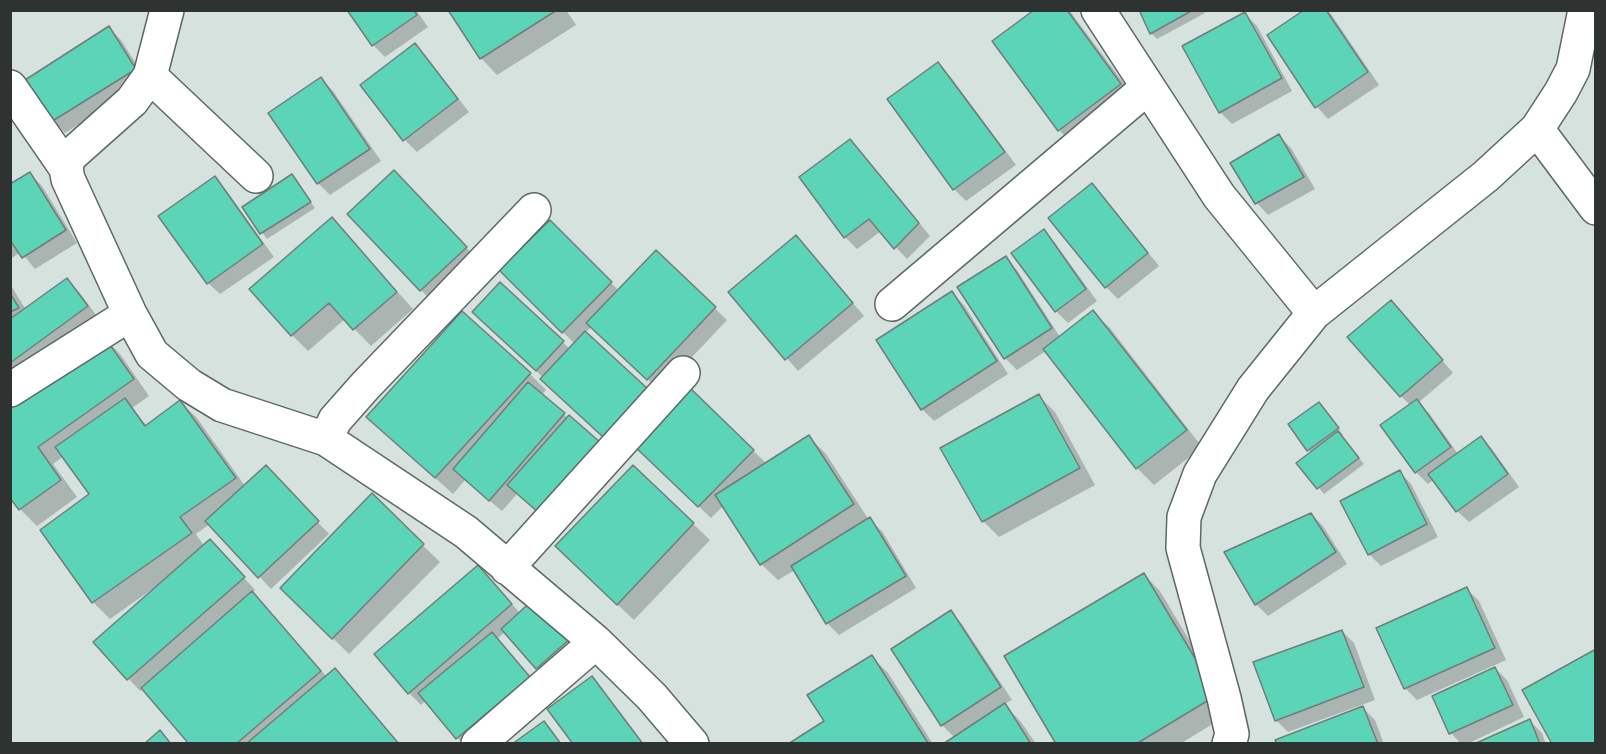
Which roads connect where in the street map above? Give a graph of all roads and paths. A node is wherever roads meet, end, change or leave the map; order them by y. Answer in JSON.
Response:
{"nodes":[{"id":1,"x":167,"y":10,"type":"edge"},
{"id":2,"x":1098,"y":10,"type":"edge"},
{"id":3,"x":1586,"y":10,"type":"edge"},
{"id":4,"x":150,"y":76,"type":"junction"},
{"id":5,"x":10,"y":87,"type":"edge"},
{"id":6,"x":1147,"y":88,"type":"junction"},
{"id":7,"x":1537,"y":129,"type":"junction"},
{"id":8,"x":66,"y":168,"type":"junction"},
{"id":9,"x":256,"y":176,"type":"dead end"},
{"id":10,"x":1596,"y":208,"type":"edge"},
{"id":11,"x":534,"y":210,"type":"dead end"},
{"id":12,"x":892,"y":304,"type":"dead end"},
{"id":13,"x":1314,"y":313,"type":"junction"},
{"id":14,"x":130,"y":314,"type":"junction"},
{"id":15,"x":683,"y":373,"type":"dead end"},
{"id":16,"x":10,"y":390,"type":"edge"},
{"id":17,"x":326,"y":439,"type":"junction"},
{"id":18,"x":507,"y":568,"type":"junction"},
{"id":19,"x":596,"y":642,"type":"junction"},
{"id":20,"x":478,"y":744,"type":"edge"},
{"id":21,"x":692,"y":744,"type":"edge"},
{"id":22,"x":1229,"y":744,"type":"edge"}],
"edges":[{"from":1,"to":4,"type":"street"},
{"from":2,"to":6,"type":"street"},
{"from":3,"to":7,"type":"street"},
{"from":4,"to":8,"type":"street"},
{"from":4,"to":9,"type":"street"},
{"from":5,"to":8,"type":"street"},
{"from":6,"to":12,"type":"street"},
{"from":6,"to":13,"type":"street"},
{"from":7,"to":10,"type":"street"},
{"from":7,"to":13,"type":"street"},
{"from":8,"to":14,"type":"street"},
{"from":11,"to":17,"type":"street"},
{"from":13,"to":22,"type":"street"},
{"from":14,"to":16,"type":"street"},
{"from":14,"to":17,"type":"street"},
{"from":15,"to":18,"type":"street"},
{"from":17,"to":18,"type":"street"},
{"from":18,"to":19,"type":"street"},
{"from":19,"to":20,"type":"street"},
{"from":19,"to":21,"type":"street"}]}
